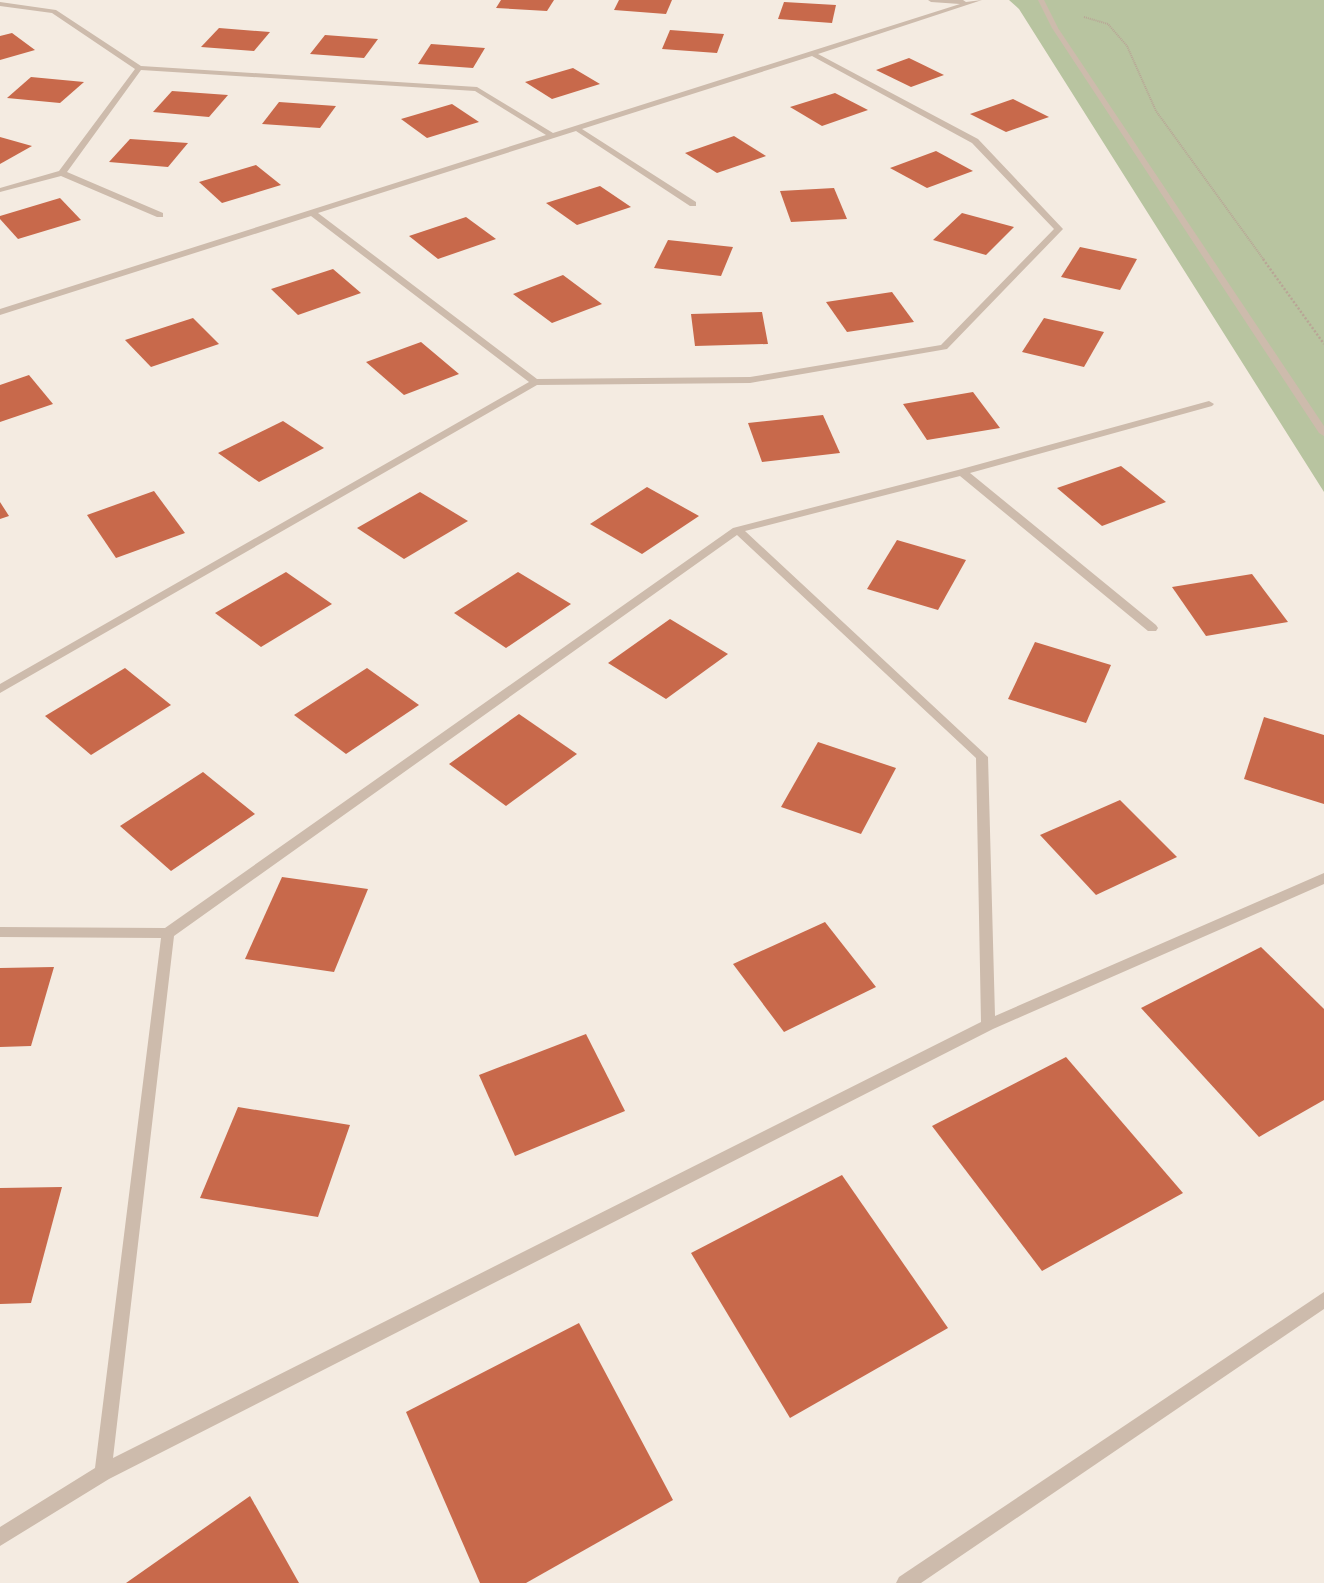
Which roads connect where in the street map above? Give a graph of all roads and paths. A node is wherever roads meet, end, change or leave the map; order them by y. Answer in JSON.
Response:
{"nodes":[{"id":1,"x":931,"y":0,"type":"edge"},
{"id":2,"x":975,"y":1,"type":"edge"},
{"id":3,"x":1042,"y":2,"type":"edge"},
{"id":4,"x":0,"y":4,"type":"edge"},
{"id":5,"x":812,"y":53,"type":"junction"},
{"id":6,"x":139,"y":68,"type":"junction"},
{"id":7,"x":576,"y":128,"type":"junction"},
{"id":8,"x":551,"y":135,"type":"junction"},
{"id":9,"x":62,"y":173,"type":"junction"},
{"id":10,"x":0,"y":190,"type":"edge"},
{"id":11,"x":693,"y":204,"type":"dead end"},
{"id":12,"x":312,"y":212,"type":"junction"},
{"id":13,"x":160,"y":215,"type":"dead end"},
{"id":14,"x":0,"y":312,"type":"edge"},
{"id":15,"x":1324,"y":344,"type":"edge"},
{"id":16,"x":535,"y":382,"type":"junction"},
{"id":17,"x":1209,"y":404,"type":"dead end"},
{"id":18,"x":1324,"y":433,"type":"edge"},
{"id":19,"x":962,"y":472,"type":"junction"},
{"id":20,"x":737,"y":530,"type":"junction"},
{"id":21,"x":1152,"y":628,"type":"dead end"},
{"id":22,"x":0,"y":689,"type":"edge"},
{"id":23,"x":1324,"y":878,"type":"edge"},
{"id":24,"x":0,"y":932,"type":"edge"},
{"id":25,"x":168,"y":933,"type":"junction"},
{"id":26,"x":988,"y":1025,"type":"junction"},
{"id":27,"x":1324,"y":1300,"type":"edge"},
{"id":28,"x":103,"y":1473,"type":"junction"},
{"id":29,"x":0,"y":1537,"type":"edge"},
{"id":30,"x":905,"y":1583,"type":"edge"}],
"edges":[{"from":1,"to":2,"type":"lane"},
{"from":2,"to":5,"type":"lane"},
{"from":3,"to":15,"type":"path"},
{"from":3,"to":18,"type":"lane"},
{"from":4,"to":6,"type":"lane"},
{"from":5,"to":7,"type":"lane"},
{"from":5,"to":16,"type":"lane"},
{"from":6,"to":8,"type":"lane"},
{"from":6,"to":9,"type":"lane"},
{"from":7,"to":8,"type":"lane"},
{"from":7,"to":11,"type":"lane"},
{"from":8,"to":12,"type":"lane"},
{"from":9,"to":10,"type":"lane"},
{"from":9,"to":13,"type":"lane"},
{"from":12,"to":14,"type":"lane"},
{"from":12,"to":16,"type":"lane"},
{"from":16,"to":22,"type":"lane"},
{"from":17,"to":19,"type":"lane"},
{"from":19,"to":20,"type":"lane"},
{"from":19,"to":21,"type":"lane"},
{"from":20,"to":25,"type":"lane"},
{"from":20,"to":26,"type":"lane"},
{"from":23,"to":26,"type":"lane"},
{"from":24,"to":25,"type":"lane"},
{"from":25,"to":28,"type":"lane"},
{"from":26,"to":28,"type":"lane"},
{"from":27,"to":30,"type":"lane"},
{"from":28,"to":29,"type":"lane"}]}
